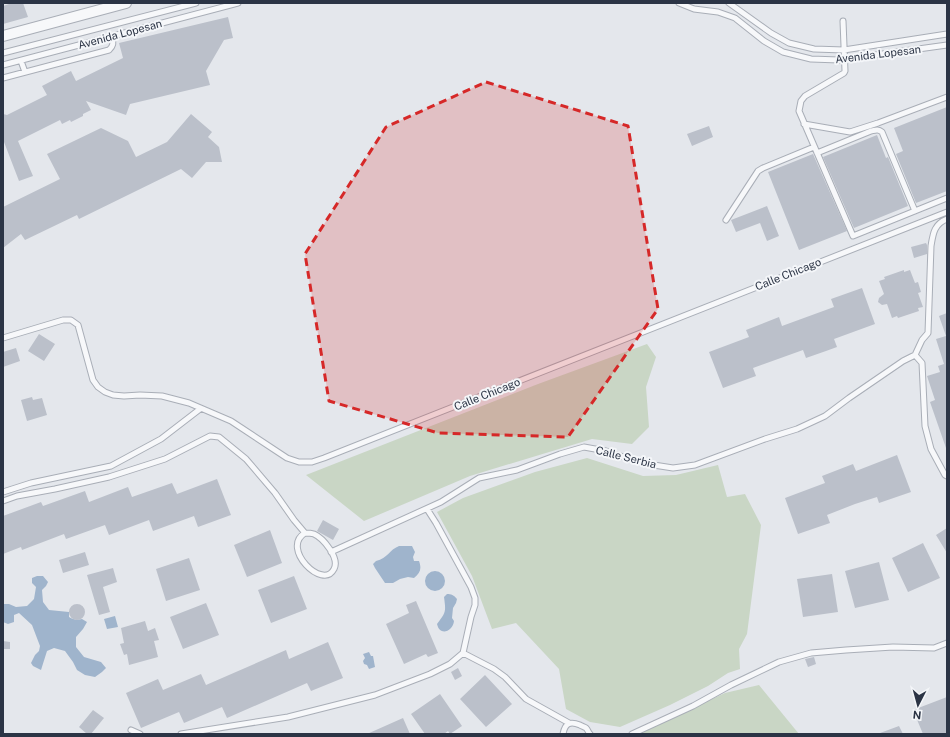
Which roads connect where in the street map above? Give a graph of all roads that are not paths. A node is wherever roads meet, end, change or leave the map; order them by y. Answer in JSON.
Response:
{"nodes":[{"id":1,"x":126,"y":3,"type":"edge"},
{"id":2,"x":196,"y":3,"type":"edge"},
{"id":3,"x":238,"y":3,"type":"edge"},
{"id":4,"x":679,"y":3,"type":"edge"},
{"id":5,"x":729,"y":3,"type":"edge"},
{"id":6,"x":688,"y":5,"type":"edge"},
{"id":7,"x":843,"y":21,"type":"dead end"},
{"id":8,"x":947,"y":34,"type":"edge"},
{"id":9,"x":3,"y":36,"type":"edge"},
{"id":10,"x":112,"y":37,"type":"junction"},
{"id":11,"x":947,"y":45,"type":"edge"},
{"id":12,"x":844,"y":50,"type":"junction"},
{"id":13,"x":3,"y":53,"type":"edge"},
{"id":14,"x":845,"y":59,"type":"junction"},
{"id":15,"x":21,"y":60,"type":"junction"},
{"id":16,"x":3,"y":65,"type":"edge"},
{"id":17,"x":25,"y":72,"type":"junction"},
{"id":18,"x":3,"y":78,"type":"edge"},
{"id":19,"x":947,"y":97,"type":"edge"},
{"id":20,"x":804,"y":124,"type":"junction"},
{"id":21,"x":816,"y":150,"type":"junction"},
{"id":22,"x":947,"y":198,"type":"edge"},
{"id":23,"x":915,"y":211,"type":"junction"},
{"id":24,"x":947,"y":212,"type":"edge"},
{"id":25,"x":947,"y":219,"type":"edge"},
{"id":26,"x":726,"y":220,"type":"dead end"},
{"id":27,"x":3,"y":338,"type":"edge"},
{"id":28,"x":915,"y":355,"type":"junction"},
{"id":29,"x":200,"y":409,"type":"junction"},
{"id":30,"x":947,"y":476,"type":"edge"},
{"id":31,"x":3,"y":492,"type":"edge"},
{"id":32,"x":3,"y":501,"type":"edge"},
{"id":33,"x":426,"y":509,"type":"junction"},
{"id":34,"x":305,"y":534,"type":"junction"},
{"id":35,"x":331,"y":552,"type":"junction"},
{"id":36,"x":947,"y":643,"type":"edge"},
{"id":37,"x":463,"y":654,"type":"junction"},
{"id":38,"x":569,"y":723,"type":"junction"},
{"id":39,"x":131,"y":730,"type":"dead end"},
{"id":40,"x":140,"y":734,"type":"edge"},
{"id":41,"x":181,"y":734,"type":"edge"},
{"id":42,"x":563,"y":734,"type":"edge"},
{"id":43,"x":590,"y":734,"type":"edge"},
{"id":44,"x":632,"y":734,"type":"edge"}],
"edges":[{"from":1,"to":9,"type":"street"},
{"from":2,"to":13,"type":"lane","name":"Avenida Lopesan"},
{"from":3,"to":10,"type":"lane","name":"Avenida Lopesan"},
{"from":4,"to":6,"type":"lane","name":"Avenida Lopesan"},
{"from":5,"to":12,"type":"lane","name":"Avenida Lopesan"},
{"from":6,"to":14,"type":"lane","name":"Avenida Lopesan"},
{"from":7,"to":12,"type":"lane"},
{"from":8,"to":12,"type":"lane","name":"Avenida Lopesan"},
{"from":10,"to":15,"type":"lane","name":"Avenida Lopesan"},
{"from":10,"to":17,"type":"lane"},
{"from":11,"to":14,"type":"lane","name":"Avenida Lopesan"},
{"from":12,"to":14,"type":"lane"},
{"from":14,"to":20,"type":"lane"},
{"from":15,"to":16,"type":"lane","name":"Avenida Lopesan"},
{"from":15,"to":17,"type":"lane"},
{"from":17,"to":18,"type":"lane"},
{"from":19,"to":20,"type":"lane"},
{"from":20,"to":21,"type":"lane"},
{"from":21,"to":23,"type":"lane"},
{"from":21,"to":23,"type":"lane"},
{"from":21,"to":26,"type":"lane"},
{"from":22,"to":23,"type":"lane"},
{"from":24,"to":29,"type":"lane","name":"Calle Chicago"},
{"from":25,"to":28,"type":"lane"},
{"from":27,"to":29,"type":"lane","name":"Calle Chicago"},
{"from":28,"to":30,"type":"lane"},
{"from":28,"to":33,"type":"lane","name":"Calle Serbia"},
{"from":29,"to":31,"type":"lane"},
{"from":32,"to":34,"type":"lane"},
{"from":33,"to":35,"type":"lane","name":"Calle Serbia"},
{"from":33,"to":37,"type":"lane"},
{"from":34,"to":35,"type":"lane"},
{"from":34,"to":35,"type":"lane"},
{"from":36,"to":44,"type":"lane"},
{"from":37,"to":38,"type":"lane"},
{"from":37,"to":41,"type":"lane"},
{"from":38,"to":42,"type":"lane"},
{"from":38,"to":43,"type":"lane"},
{"from":39,"to":40,"type":"lane"}]}
